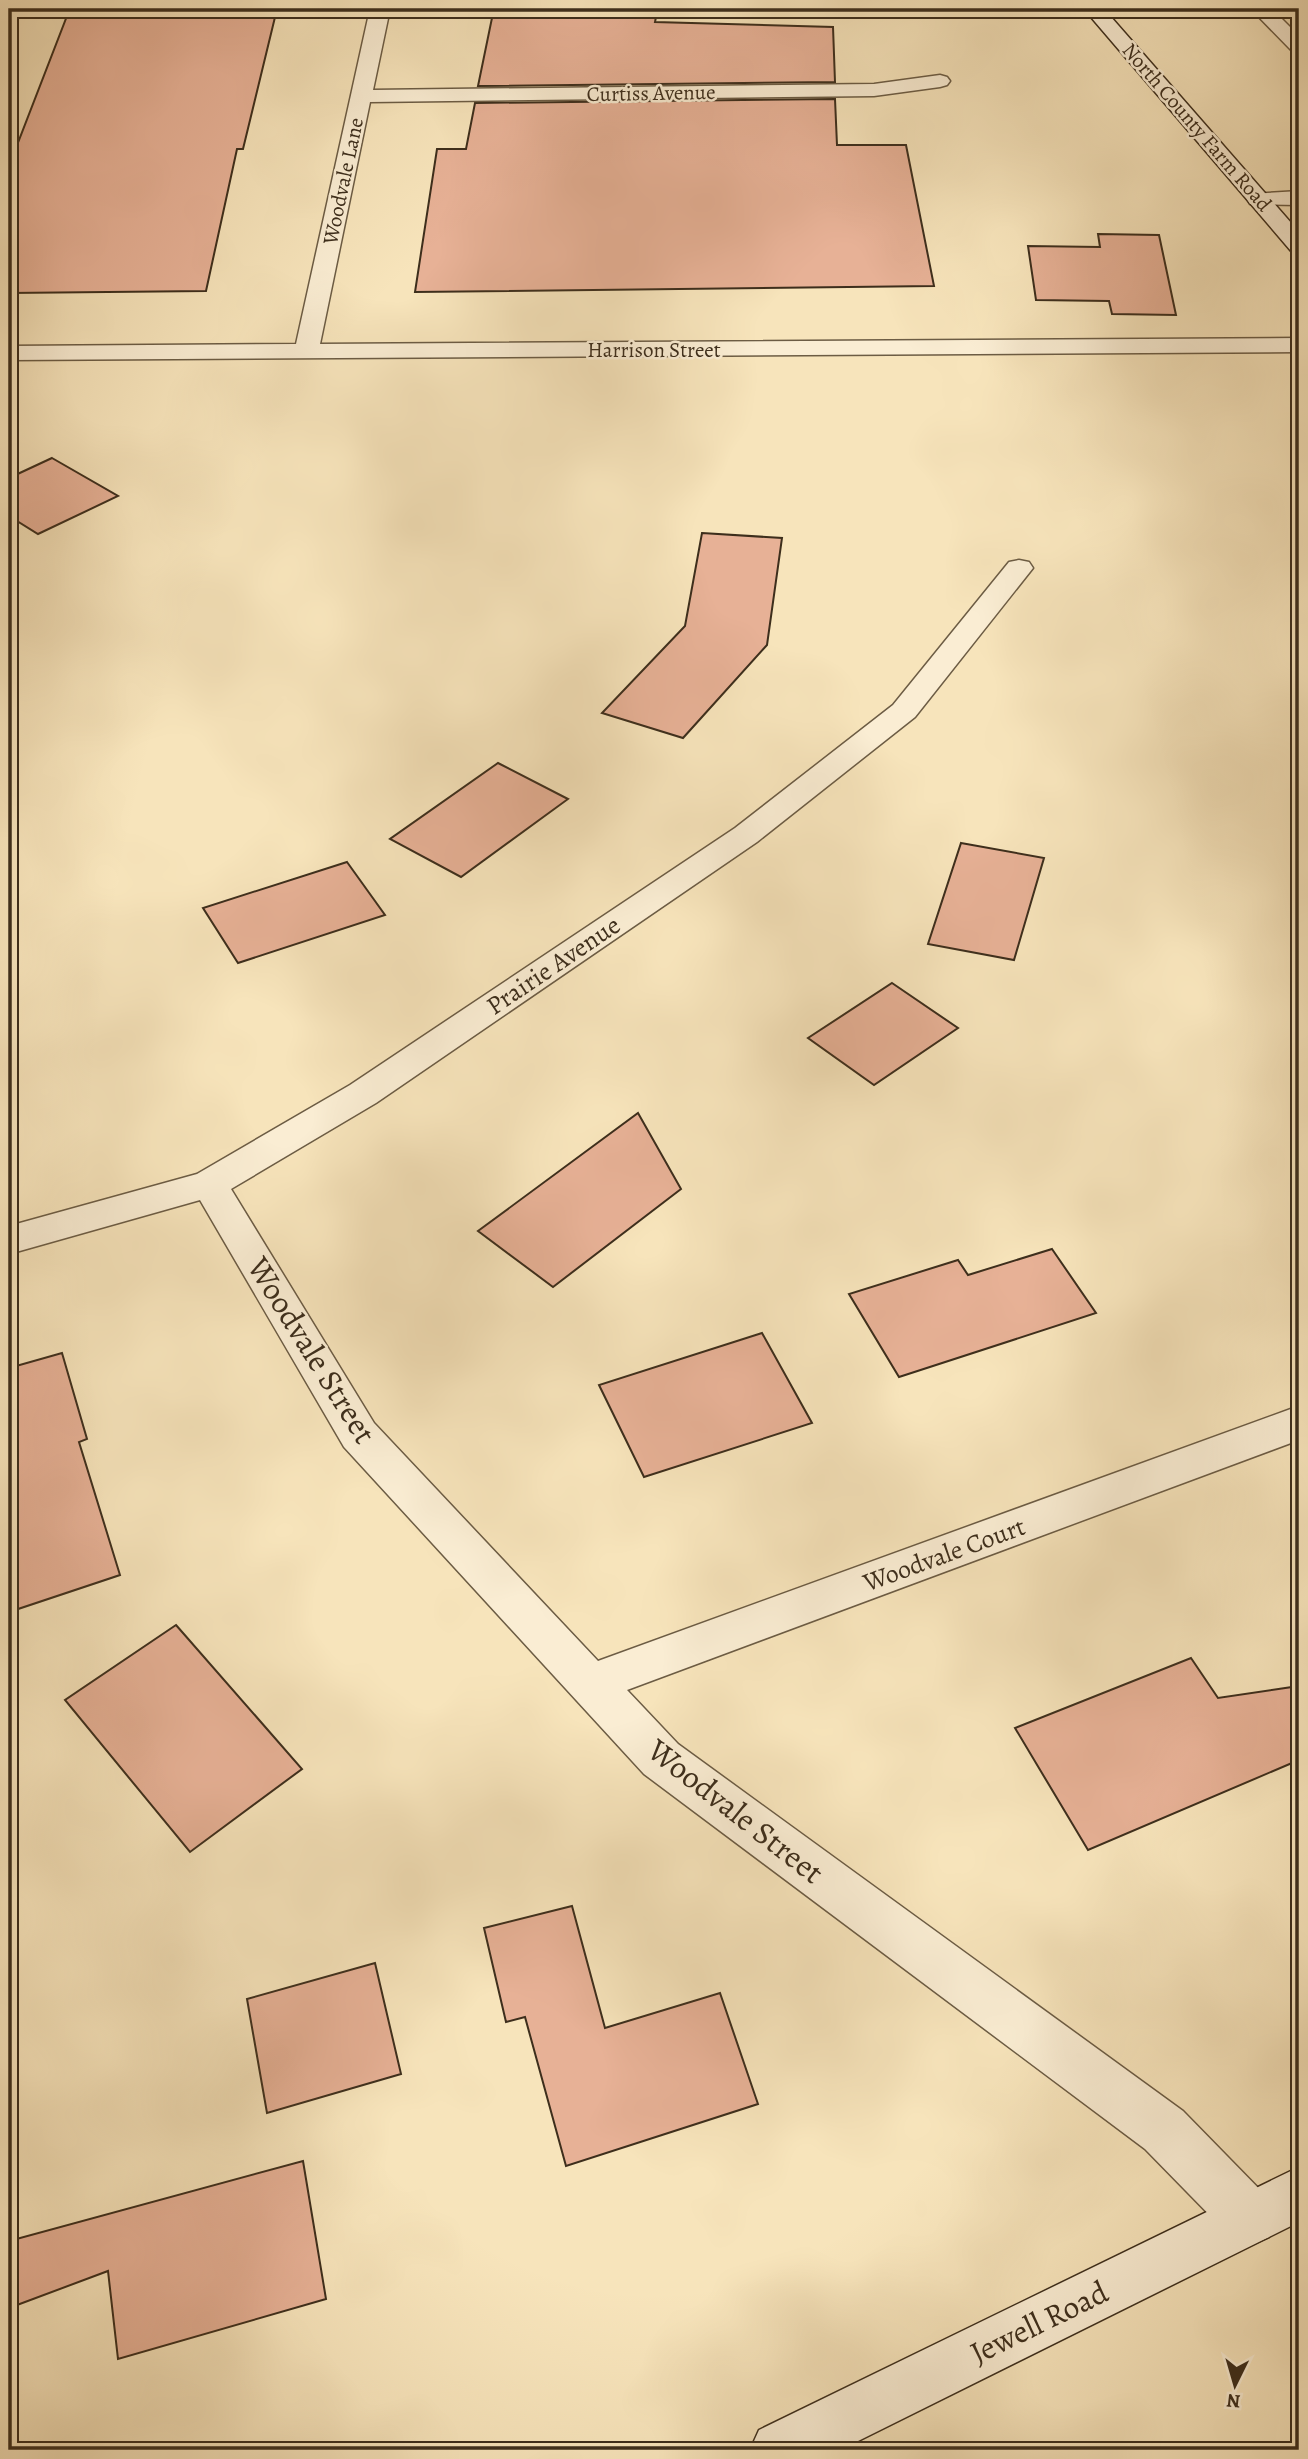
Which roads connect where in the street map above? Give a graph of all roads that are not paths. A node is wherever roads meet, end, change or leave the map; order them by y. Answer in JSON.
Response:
{"nodes":[{"id":1,"x":380,"y":9,"type":"edge"},
{"id":2,"x":1094,"y":9,"type":"edge"},
{"id":3,"x":1261,"y":9,"type":"edge"},
{"id":4,"x":1299,"y":47,"type":"edge"},
{"id":5,"x":940,"y":81,"type":"dead end"},
{"id":6,"x":361,"y":96,"type":"junction"},
{"id":7,"x":1299,"y":198,"type":"edge"},
{"id":8,"x":1258,"y":200,"type":"junction"},
{"id":9,"x":1299,"y":246,"type":"edge"},
{"id":10,"x":1299,"y":345,"type":"edge"},
{"id":11,"x":9,"y":353,"type":"edge"},
{"id":12,"x":306,"y":353,"type":"junction"},
{"id":13,"x":1019,"y":569,"type":"dead end"},
{"id":14,"x":209,"y":1184,"type":"junction"},
{"id":15,"x":9,"y":1240,"type":"edge"},
{"id":16,"x":1299,"y":1423,"type":"edge"},
{"id":17,"x":589,"y":1684,"type":"junction"},
{"id":18,"x":1299,"y":2194,"type":"edge"},
{"id":19,"x":1250,"y":2218,"type":"junction"},
{"id":20,"x":779,"y":2450,"type":"edge"}],
"edges":[{"from":1,"to":6,"type":"street","name":"Woodvale Lane"},
{"from":2,"to":8,"type":"street","name":"North County Farm Road"},
{"from":3,"to":4,"type":"street"},
{"from":5,"to":6,"type":"street","name":"Curtiss Avenue"},
{"from":6,"to":12,"type":"street","name":"Woodvale Lane"},
{"from":7,"to":8,"type":"street"},
{"from":8,"to":9,"type":"street","name":"North County Farm Road"},
{"from":10,"to":12,"type":"street","name":"Harrison Street"},
{"from":11,"to":12,"type":"street","name":"Harrison Street"},
{"from":13,"to":14,"type":"street","name":"Prairie Avenue"},
{"from":14,"to":15,"type":"street","name":"Prairie Avenue"},
{"from":14,"to":17,"type":"street","name":"Woodvale Street"},
{"from":16,"to":17,"type":"street","name":"Woodvale Court"},
{"from":17,"to":19,"type":"street","name":"Woodvale Street"},
{"from":18,"to":19,"type":"street","name":"Jewell Road"},
{"from":19,"to":20,"type":"street","name":"Jewell Road"}]}
